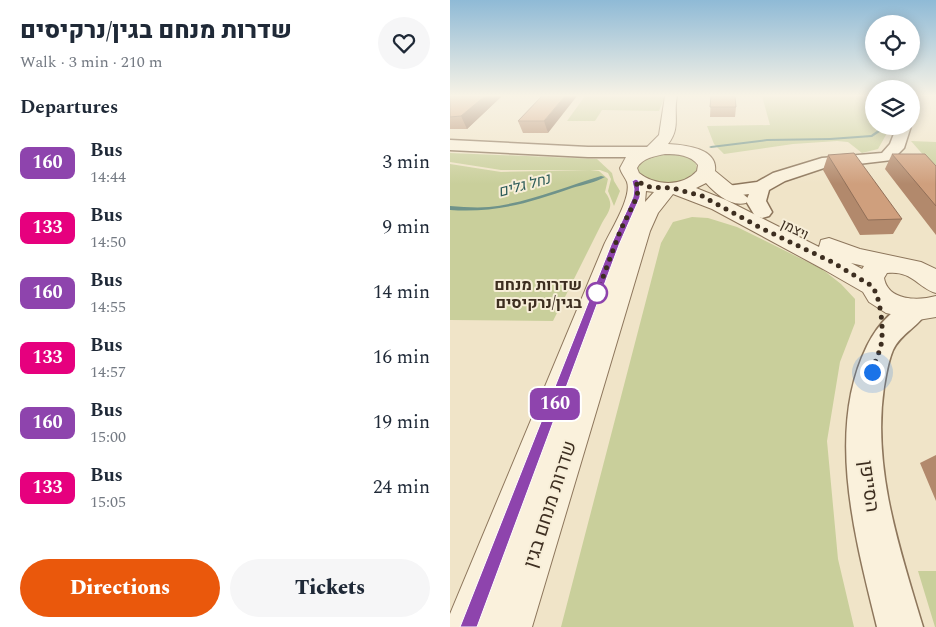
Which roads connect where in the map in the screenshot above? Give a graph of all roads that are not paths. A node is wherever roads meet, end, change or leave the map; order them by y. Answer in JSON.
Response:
{"nodes":[{"id":1,"x":670,"y":125,"type":"edge"},
{"id":2,"x":680,"y":125,"type":"edge"},
{"id":3,"x":901,"y":135,"type":"edge"},
{"id":4,"x":450,"y":145,"type":"edge"},
{"id":5,"x":688,"y":151,"type":"junction"},
{"id":6,"x":588,"y":152,"type":"junction"},
{"id":7,"x":641,"y":162,"type":"junction"},
{"id":8,"x":706,"y":173,"type":"junction"},
{"id":9,"x":761,"y":188,"type":"junction"},
{"id":10,"x":663,"y":196,"type":"junction"},
{"id":11,"x":720,"y":196,"type":"junction"},
{"id":12,"x":762,"y":212,"type":"junction"},
{"id":13,"x":894,"y":264,"type":"junction"},
{"id":14,"x":936,"y":283,"type":"edge"},
{"id":15,"x":874,"y":289,"type":"junction"},
{"id":16,"x":927,"y":311,"type":"edge"},
{"id":17,"x":881,"y":344,"type":"junction"},
{"id":18,"x":469,"y":627,"type":"edge"},
{"id":19,"x":508,"y":627,"type":"edge"},
{"id":20,"x":900,"y":627,"type":"edge"}],
"edges":[{"from":1,"to":7,"type":"street"},
{"from":2,"to":5,"type":"street"},
{"from":3,"to":9,"type":"street"},
{"from":4,"to":6,"type":"street"},
{"from":5,"to":7,"type":"street"},
{"from":5,"to":8,"type":"street","name":"ויצמן"},
{"from":6,"to":7,"type":"street"},
{"from":6,"to":7,"type":"street"},
{"from":7,"to":10,"type":"street","name":"ויצמן"},
{"from":7,"to":18,"type":"street","name":"שדרות מנחם בגין"},
{"from":8,"to":10,"type":"street"},
{"from":8,"to":11,"type":"street","name":"ויצמן"},
{"from":9,"to":11,"type":"street"},
{"from":9,"to":12,"type":"street"},
{"from":10,"to":11,"type":"street","name":"ויצמן"},
{"from":10,"to":11,"type":"street"},
{"from":10,"to":19,"type":"street","name":"שדרות מנחם בגין"},
{"from":11,"to":12,"type":"street","name":"ויצמן"},
{"from":11,"to":15,"type":"street","name":"ויצמן"},
{"from":12,"to":13,"type":"street","name":"ויצמן"},
{"from":13,"to":14,"type":"street","name":"ויצמן"},
{"from":13,"to":15,"type":"street"},
{"from":15,"to":16,"type":"street","name":"ויצמן"},
{"from":15,"to":17,"type":"street","name":"הסייפן"},
{"from":16,"to":17,"type":"street","name":"הסייפן"},
{"from":17,"to":20,"type":"street","name":"הסייפן"}]}
